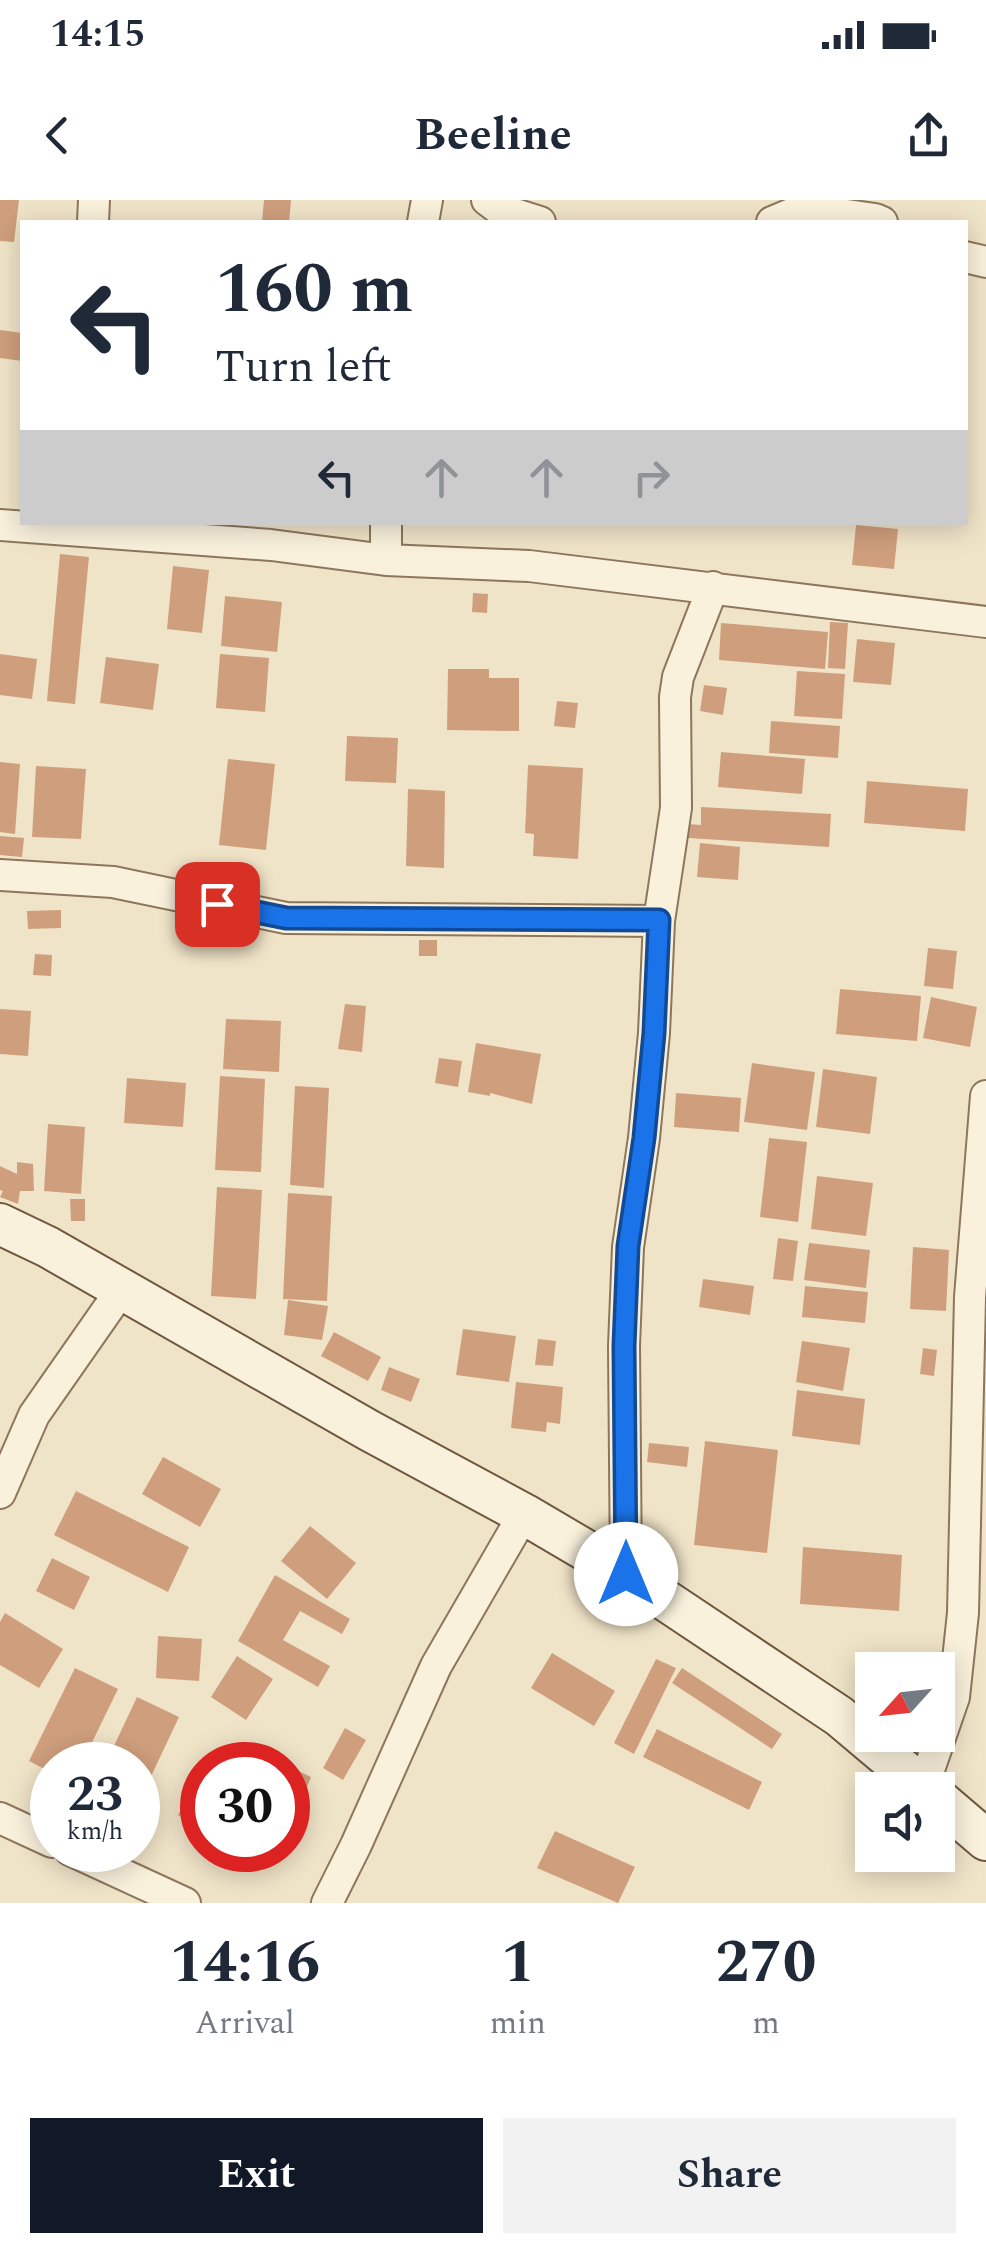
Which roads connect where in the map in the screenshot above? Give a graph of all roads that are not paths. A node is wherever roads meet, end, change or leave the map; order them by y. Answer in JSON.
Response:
{"nodes":[{"id":1,"x":487,"y":200,"type":"edge"},
{"id":2,"x":534,"y":220,"type":"edge"},
{"id":3,"x":777,"y":220,"type":"edge"},
{"id":4,"x":878,"y":220,"type":"edge"},
{"id":5,"x":0,"y":525,"type":"edge"},
{"id":6,"x":386,"y":525,"type":"edge"},
{"id":7,"x":70,"y":526,"type":"edge"},
{"id":8,"x":386,"y":560,"type":"junction"},
{"id":9,"x":713,"y":588,"type":"junction"},
{"id":10,"x":986,"y":622,"type":"edge"},
{"id":11,"x":0,"y":875,"type":"edge"},
{"id":12,"x":659,"y":920,"type":"junction"},
{"id":13,"x":986,"y":1096,"type":"edge"},
{"id":14,"x":0,"y":1224,"type":"edge"},
{"id":15,"x":122,"y":1289,"type":"junction"},
{"id":16,"x":0,"y":1492,"type":"edge"},
{"id":17,"x":524,"y":1514,"type":"junction"},
{"id":18,"x":626,"y":1574,"type":"junction"},
{"id":19,"x":905,"y":1772,"type":"edge"},
{"id":20,"x":934,"y":1772,"type":"edge"},
{"id":21,"x":955,"y":1814,"type":"edge"},
{"id":22,"x":0,"y":1818,"type":"edge"},
{"id":23,"x":30,"y":1832,"type":"edge"},
{"id":24,"x":986,"y":1840,"type":"edge"},
{"id":25,"x":118,"y":1872,"type":"edge"},
{"id":26,"x":185,"y":1903,"type":"edge"},
{"id":27,"x":326,"y":1903,"type":"edge"}],
"edges":[{"from":1,"to":2,"type":"street"},
{"from":3,"to":4,"type":"street"},
{"from":5,"to":7,"type":"street"},
{"from":6,"to":8,"type":"street"},
{"from":7,"to":8,"type":"street"},
{"from":8,"to":9,"type":"street"},
{"from":9,"to":10,"type":"street"},
{"from":9,"to":12,"type":"street"},
{"from":11,"to":12,"type":"street"},
{"from":12,"to":18,"type":"street"},
{"from":13,"to":20,"type":"street"},
{"from":14,"to":15,"type":"street"},
{"from":15,"to":16,"type":"street"},
{"from":15,"to":17,"type":"street"},
{"from":17,"to":18,"type":"street"},
{"from":17,"to":27,"type":"street"},
{"from":18,"to":19,"type":"street"},
{"from":21,"to":24,"type":"street"},
{"from":22,"to":23,"type":"street"},
{"from":25,"to":26,"type":"street"}]}
